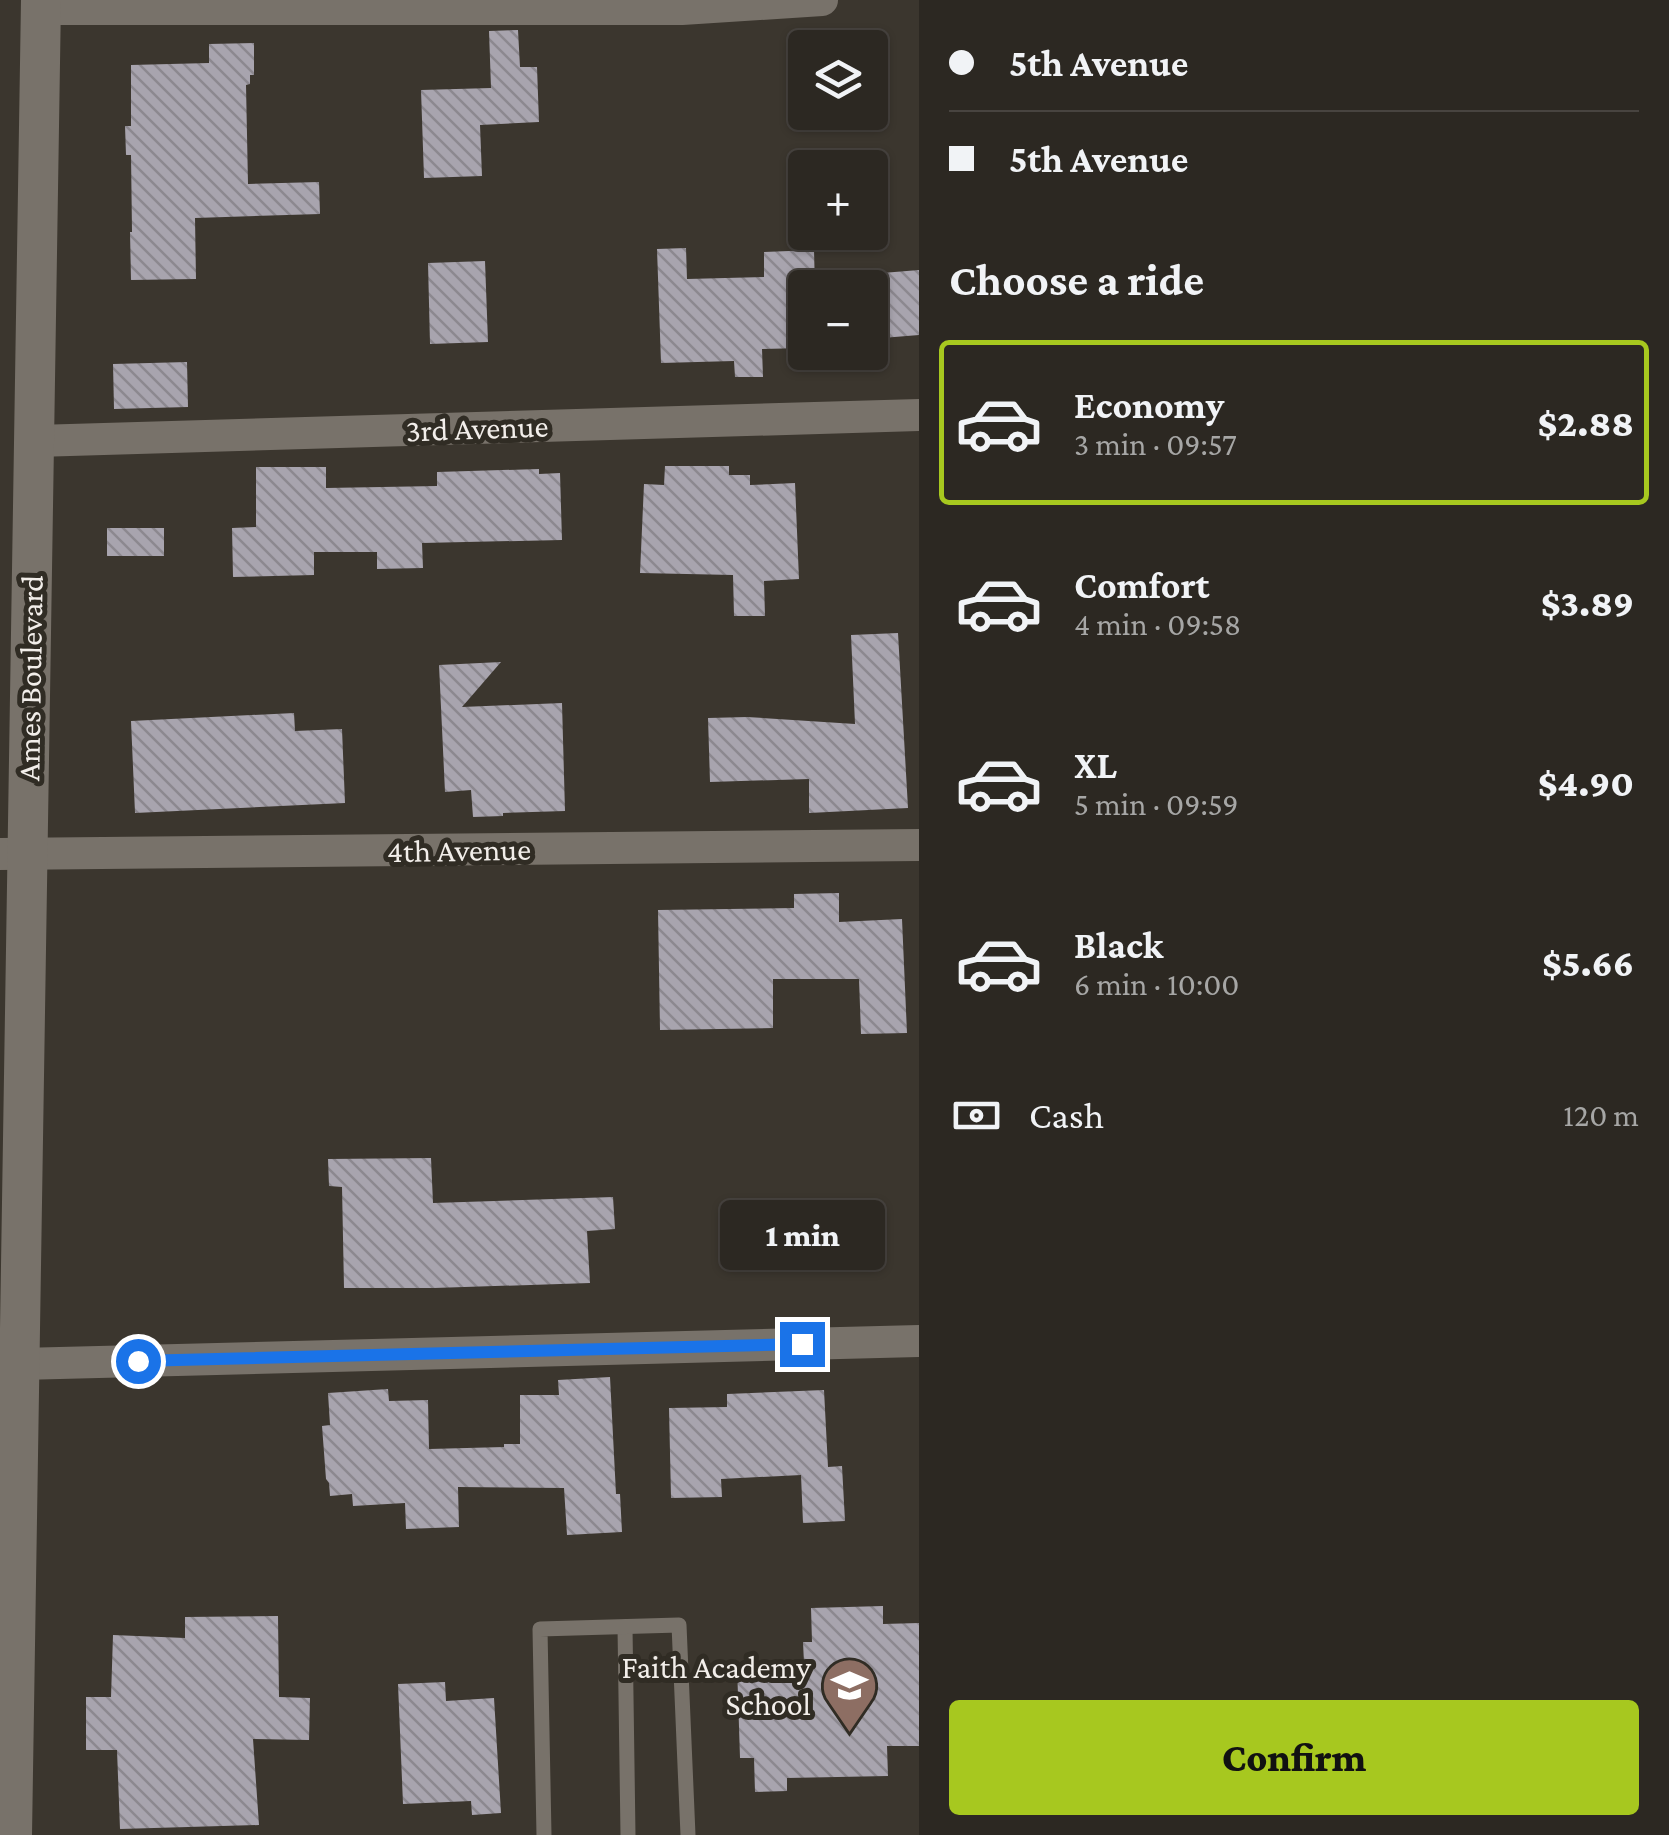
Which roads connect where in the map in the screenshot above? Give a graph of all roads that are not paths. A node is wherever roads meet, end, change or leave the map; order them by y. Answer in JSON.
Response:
{"nodes":[{"id":1,"x":822,"y":0,"type":"edge"},
{"id":2,"x":41,"y":4,"type":"edge"},
{"id":3,"x":919,"y":415,"type":"edge"},
{"id":4,"x":36,"y":441,"type":"junction"},
{"id":5,"x":919,"y":845,"type":"edge"},
{"id":6,"x":13,"y":854,"type":"edge"},
{"id":7,"x":919,"y":1341,"type":"edge"},
{"id":8,"x":20,"y":1364,"type":"junction"},
{"id":9,"x":625,"y":1626,"type":"junction"},
{"id":10,"x":12,"y":1835,"type":"edge"},
{"id":11,"x":544,"y":1835,"type":"edge"},
{"id":12,"x":628,"y":1835,"type":"edge"},
{"id":13,"x":688,"y":1835,"type":"edge"}],
"edges":[{"from":1,"to":2,"type":"street"},
{"from":2,"to":4,"type":"street","name":"Ames Boulevard"},
{"from":3,"to":4,"type":"street","name":"3rd Avenue"},
{"from":4,"to":6,"type":"street","name":"Ames Boulevard"},
{"from":5,"to":6,"type":"street","name":"4th Avenue"},
{"from":6,"to":8,"type":"street","name":"Ames Boulevard"},
{"from":7,"to":8,"type":"street"},
{"from":8,"to":10,"type":"street","name":"Ames Boulevard"},
{"from":9,"to":11,"type":"lane"},
{"from":9,"to":12,"type":"lane"},
{"from":9,"to":13,"type":"lane"}]}
